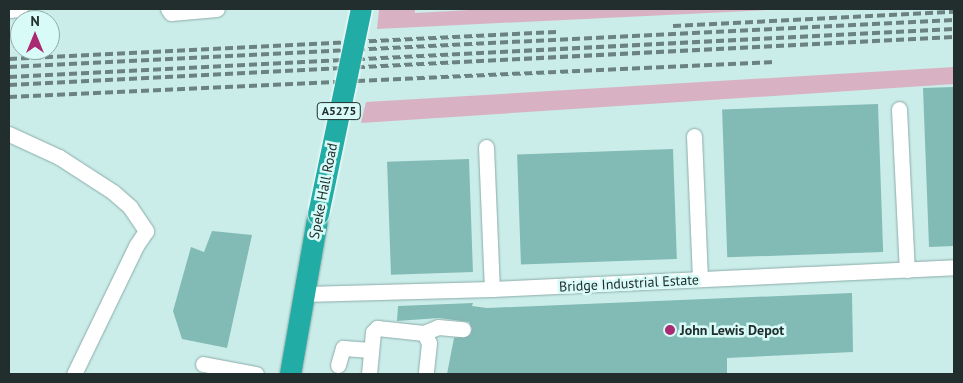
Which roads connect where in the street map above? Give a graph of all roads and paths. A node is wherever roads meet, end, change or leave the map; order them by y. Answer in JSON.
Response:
{"nodes":[{"id":1,"x":20,"y":9,"type":"edge"},
{"id":2,"x":168,"y":9,"type":"edge"},
{"id":3,"x":217,"y":9,"type":"edge"},
{"id":4,"x":361,"y":9,"type":"edge"},
{"id":5,"x":9,"y":10,"type":"edge"},
{"id":6,"x":899,"y":109,"type":"dead end"},
{"id":7,"x":9,"y":134,"type":"edge"},
{"id":8,"x":694,"y":136,"type":"dead end"},
{"id":9,"x":486,"y":147,"type":"dead end"},
{"id":10,"x":954,"y":267,"type":"edge"},
{"id":11,"x":908,"y":270,"type":"junction"},
{"id":12,"x":700,"y":279,"type":"junction"},
{"id":13,"x":492,"y":289,"type":"junction"},
{"id":14,"x":304,"y":294,"type":"junction"},
{"id":15,"x":463,"y":329,"type":"dead end"},
{"id":16,"x":424,"y":333,"type":"junction"},
{"id":17,"x":371,"y":350,"type":"junction"},
{"id":18,"x":203,"y":364,"type":"dead end"},
{"id":19,"x":338,"y":365,"type":"dead end"},
{"id":20,"x":74,"y":374,"type":"edge"},
{"id":21,"x":256,"y":374,"type":"edge"},
{"id":22,"x":290,"y":374,"type":"edge"},
{"id":23,"x":369,"y":374,"type":"edge"},
{"id":24,"x":426,"y":374,"type":"edge"}],
"edges":[{"from":1,"to":5,"type":"street"},
{"from":2,"to":3,"type":"street"},
{"from":4,"to":14,"type":"highway","name":"Speke Hall Road","number":"A5275","bridge":true},
{"from":6,"to":11,"type":"street"},
{"from":7,"to":20,"type":"street"},
{"from":8,"to":12,"type":"street"},
{"from":9,"to":13,"type":"street"},
{"from":10,"to":11,"type":"street","name":"Bridge Industrial Estate"},
{"from":11,"to":12,"type":"street","name":"Bridge Industrial Estate"},
{"from":12,"to":13,"type":"street","name":"Bridge Industrial Estate"},
{"from":13,"to":14,"type":"street","name":"Bridge Industrial Estate"},
{"from":14,"to":22,"type":"highway","name":"Speke Hall Road","number":"A5275"},
{"from":15,"to":16,"type":"street"},
{"from":16,"to":17,"type":"street"},
{"from":16,"to":24,"type":"street"},
{"from":17,"to":19,"type":"street"},
{"from":17,"to":23,"type":"street"},
{"from":18,"to":21,"type":"street"}]}
